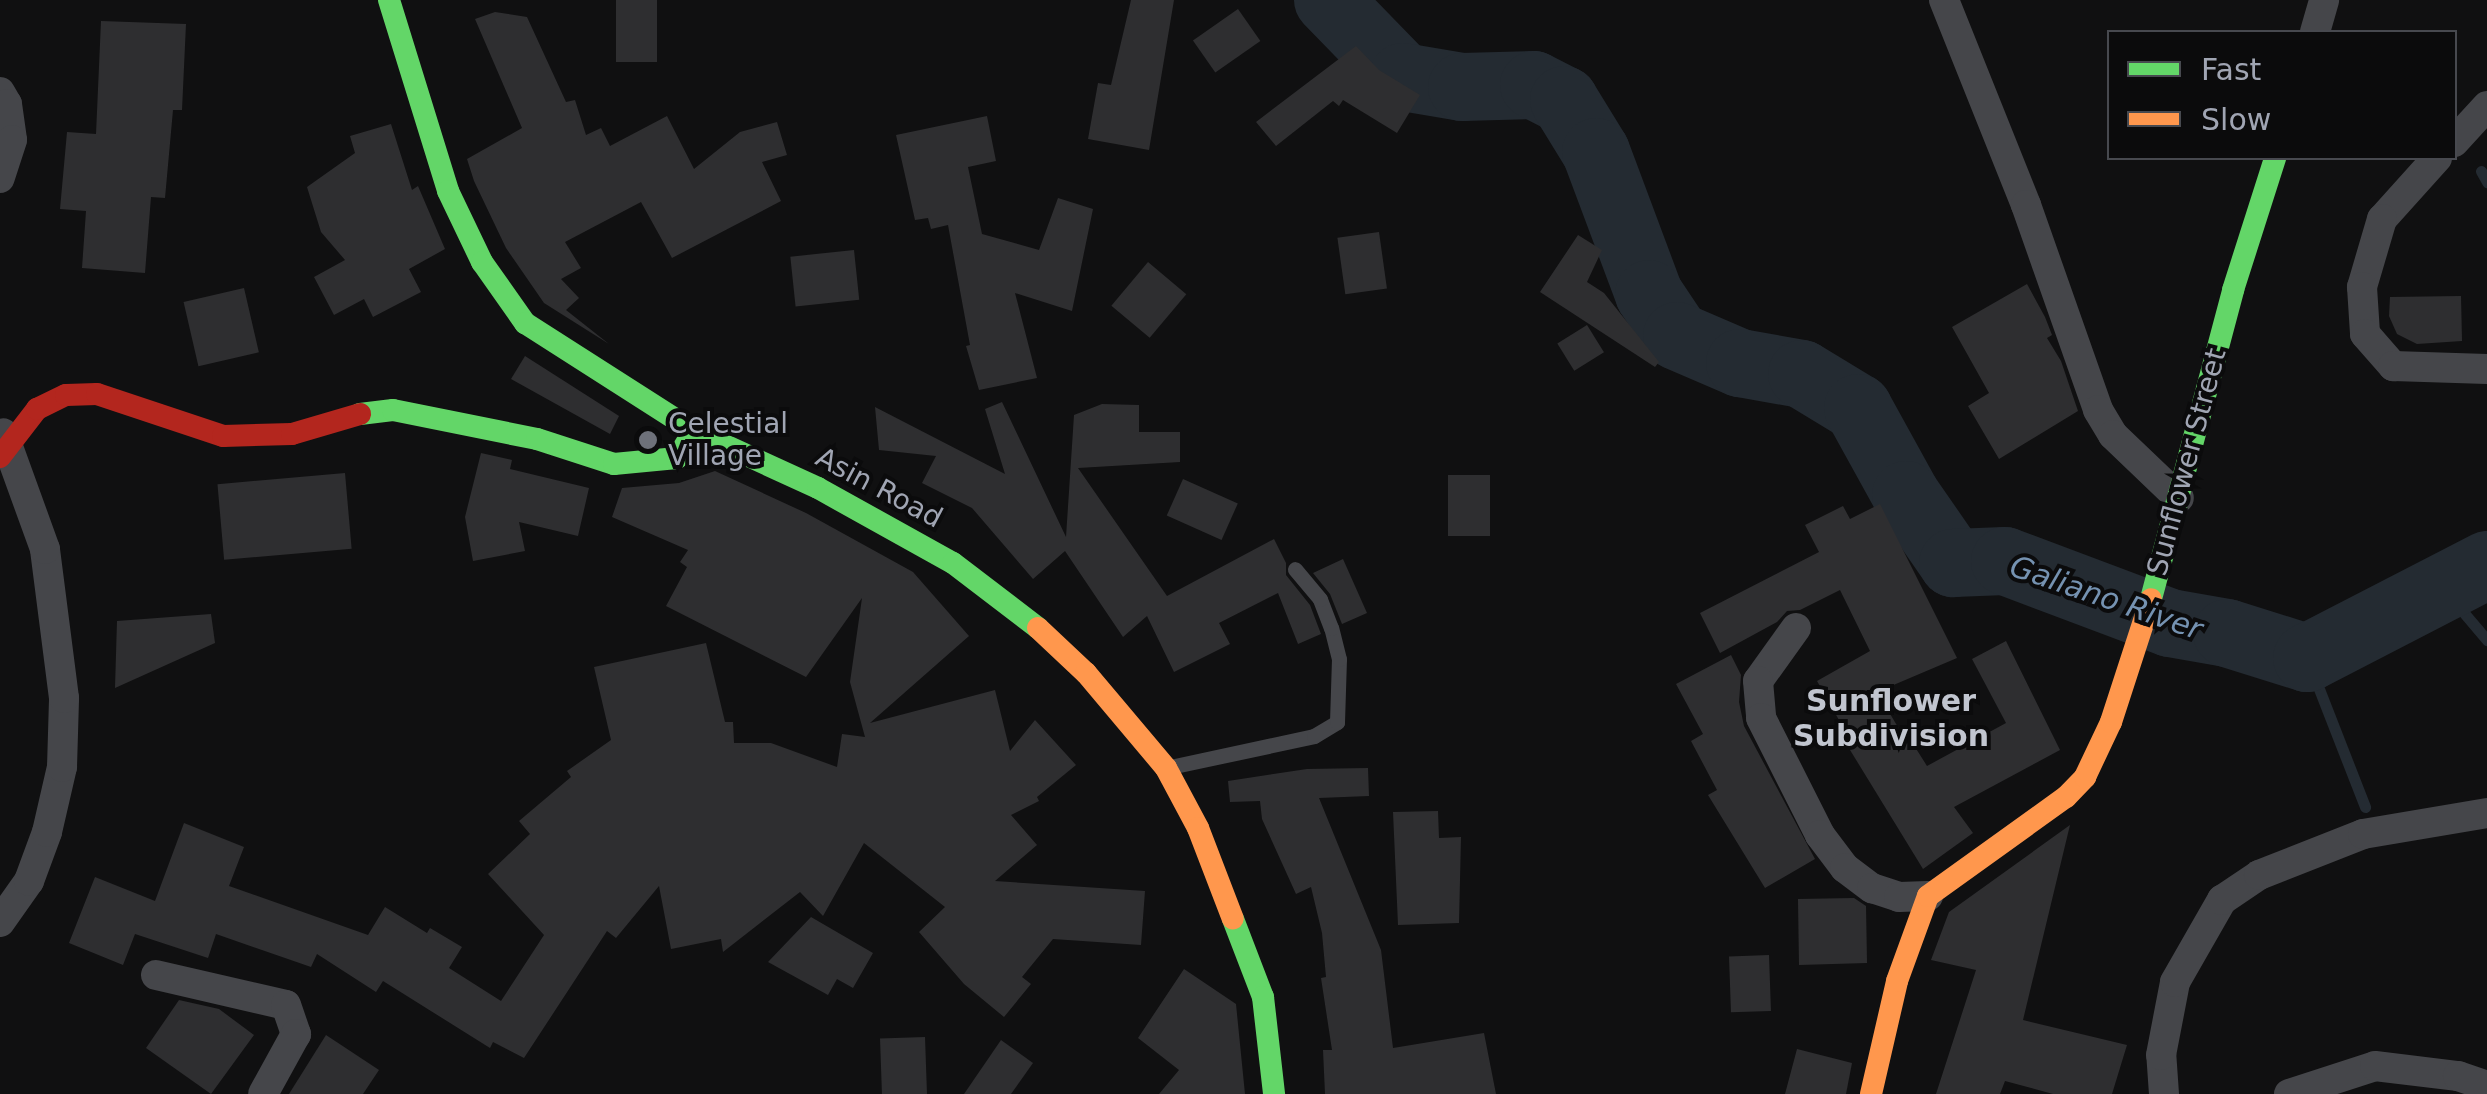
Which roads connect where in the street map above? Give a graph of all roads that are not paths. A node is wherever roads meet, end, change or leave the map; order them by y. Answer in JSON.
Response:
{"nodes":[{"id":1,"x":389,"y":0,"type":"edge"},
{"id":2,"x":1944,"y":0,"type":"edge"},
{"id":3,"x":2324,"y":0,"type":"edge"},
{"id":4,"x":2316,"y":30,"type":"edge"},
{"id":5,"x":0,"y":92,"type":"edge"},
{"id":6,"x":2486,"y":103,"type":"edge"},
{"id":7,"x":2457,"y":138,"type":"edge"},
{"id":8,"x":2274,"y":160,"type":"edge"},
{"id":9,"x":2435,"y":160,"type":"edge"},
{"id":10,"x":0,"y":178,"type":"edge"},
{"id":11,"x":2487,"y":369,"type":"edge"},
{"id":12,"x":0,"y":421,"type":"edge"},
{"id":13,"x":694,"y":431,"type":"junction"},
{"id":14,"x":4,"y":454,"type":"edge"},
{"id":15,"x":2179,"y":498,"type":"junction"},
{"id":16,"x":1295,"y":569,"type":"dead end"},
{"id":17,"x":1796,"y":628,"type":"dead end"},
{"id":18,"x":1166,"y":768,"type":"junction"},
{"id":19,"x":2487,"y":813,"type":"edge"},
{"id":20,"x":1928,"y":896,"type":"junction"},
{"id":21,"x":0,"y":922,"type":"edge"},
{"id":22,"x":156,"y":975,"type":"dead end"},
{"id":23,"x":2487,"y":1086,"type":"edge"},
{"id":24,"x":263,"y":1094,"type":"edge"},
{"id":25,"x":1274,"y":1094,"type":"edge"},
{"id":26,"x":1870,"y":1094,"type":"edge"},
{"id":27,"x":2164,"y":1094,"type":"edge"},
{"id":28,"x":2289,"y":1094,"type":"edge"}],
"edges":[{"from":1,"to":13,"type":"street","name":"Asin Road"},
{"from":2,"to":15,"type":"street"},
{"from":3,"to":4,"type":"street"},
{"from":5,"to":10,"type":"street"},
{"from":6,"to":7,"type":"street"},
{"from":8,"to":15,"type":"street","name":"Sunflower Street"},
{"from":9,"to":11,"type":"street"},
{"from":12,"to":14,"type":"street"},
{"from":13,"to":14,"type":"street"},
{"from":13,"to":18,"type":"street","name":"Asin Road"},
{"from":14,"to":21,"type":"street"},
{"from":15,"to":20,"type":"street","name":"Sunflower Street"},
{"from":16,"to":18,"type":"lane"},
{"from":17,"to":20,"type":"street"},
{"from":18,"to":25,"type":"street","name":"Asin Road"},
{"from":19,"to":27,"type":"street"},
{"from":20,"to":26,"type":"street"},
{"from":22,"to":24,"type":"street"},
{"from":23,"to":28,"type":"street"}]}
